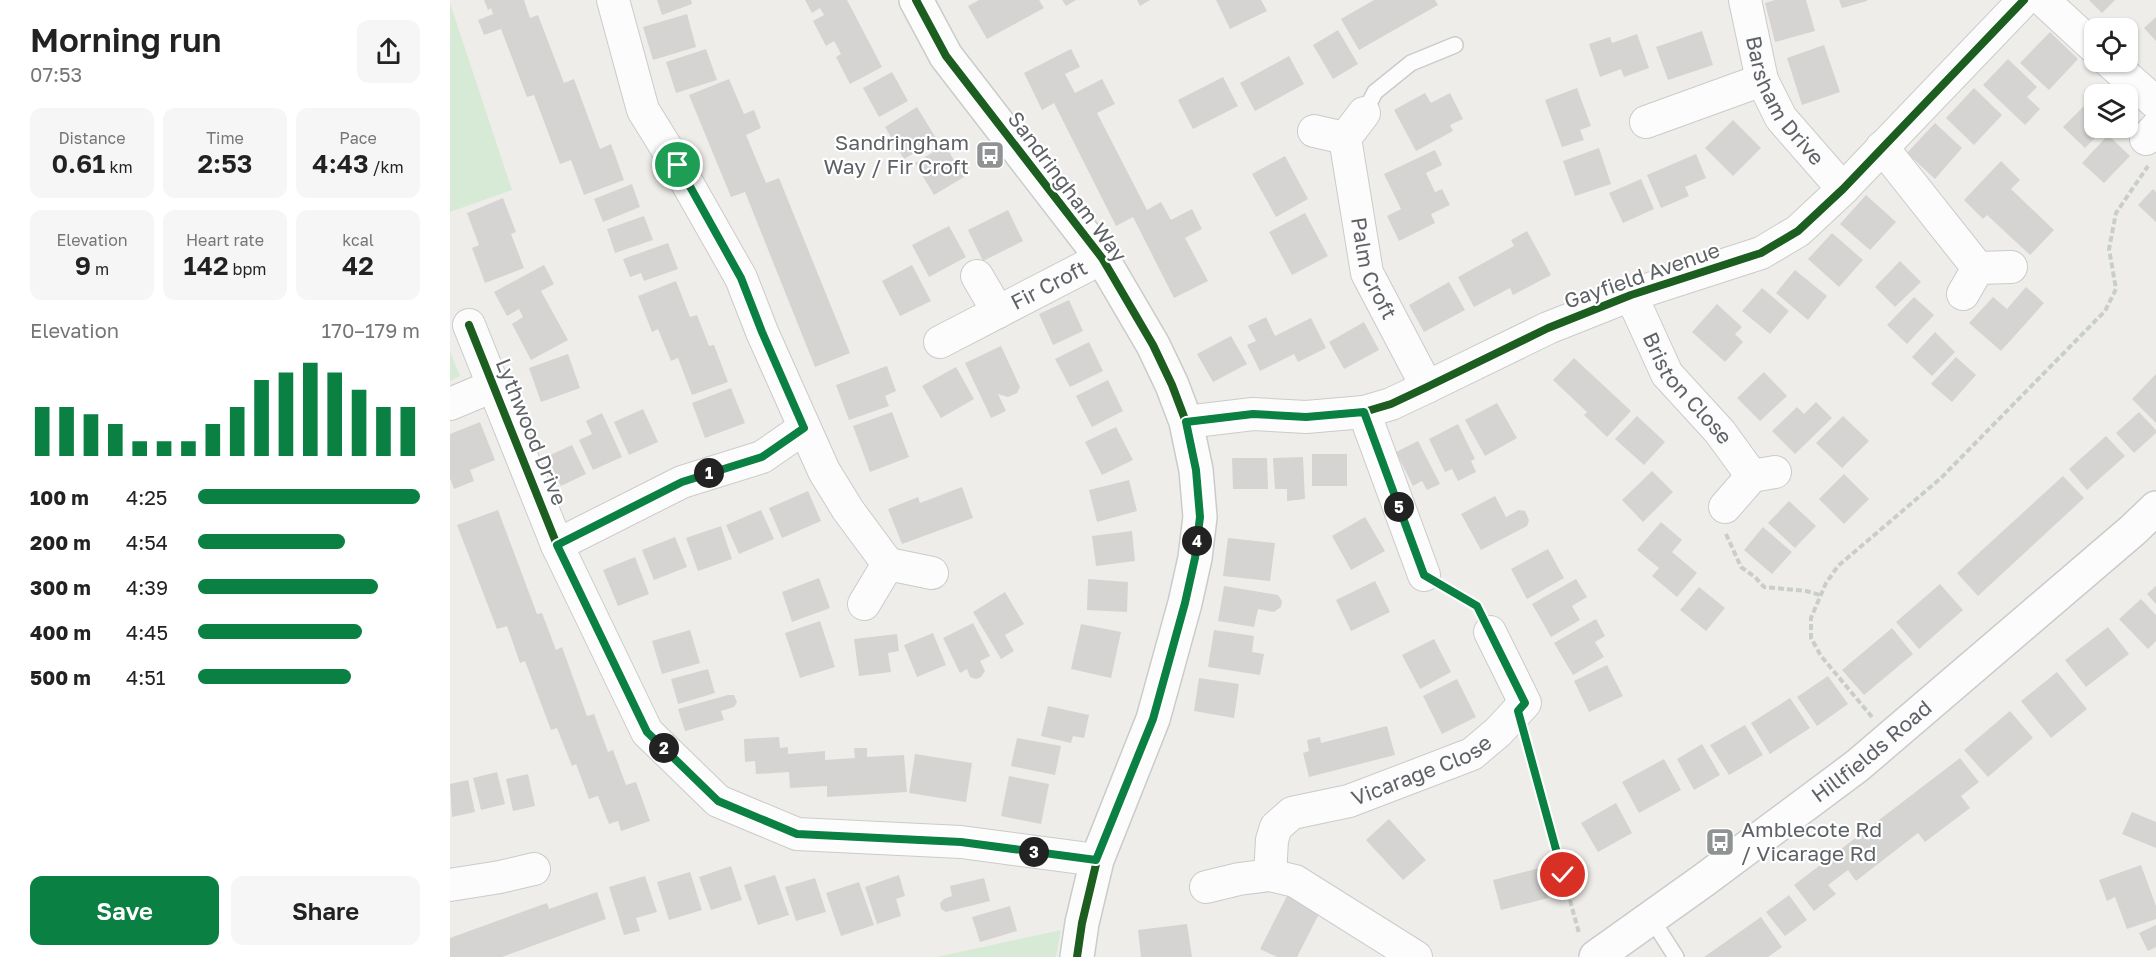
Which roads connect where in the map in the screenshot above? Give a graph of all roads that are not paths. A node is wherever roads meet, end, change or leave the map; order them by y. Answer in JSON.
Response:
{"nodes":[{"id":1,"x":613,"y":0,"type":"edge"},
{"id":2,"x":916,"y":0,"type":"edge"},
{"id":3,"x":1745,"y":0,"type":"edge"},
{"id":4,"x":2024,"y":0,"type":"edge"},
{"id":5,"x":2043,"y":0,"type":"edge"},
{"id":6,"x":2084,"y":38,"type":"edge"},
{"id":7,"x":1455,"y":45,"type":"dead end"},
{"id":8,"x":2121,"y":72,"type":"edge"},
{"id":9,"x":1762,"y":80,"type":"junction"},
{"id":10,"x":2156,"y":103,"type":"edge"},
{"id":11,"x":1364,"y":113,"type":"joint"},
{"id":12,"x":1646,"y":122,"type":"dead end"},
{"id":13,"x":1314,"y":131,"type":"dead end"},
{"id":14,"x":1345,"y":138,"type":"junction"},
{"id":15,"x":1882,"y":147,"type":"junction"},
{"id":16,"x":1843,"y":189,"type":"junction"},
{"id":17,"x":1102,"y":258,"type":"junction"},
{"id":18,"x":2011,"y":267,"type":"dead end"},
{"id":19,"x":1978,"y":268,"type":"junction"},
{"id":20,"x":977,"y":276,"type":"dead end"},
{"id":21,"x":1963,"y":294,"type":"dead end"},
{"id":22,"x":1631,"y":295,"type":"junction"},
{"id":23,"x":998,"y":312,"type":"junction"},
{"id":24,"x":469,"y":325,"type":"dead end"},
{"id":25,"x":940,"y":342,"type":"dead end"},
{"id":26,"x":493,"y":386,"type":"junction"},
{"id":27,"x":1427,"y":387,"type":"junction"},
{"id":28,"x":450,"y":404,"type":"edge"},
{"id":29,"x":1364,"y":412,"type":"junction"},
{"id":30,"x":1186,"y":422,"type":"junction"},
{"id":31,"x":804,"y":428,"type":"junction"},
{"id":32,"x":1725,"y":507,"type":"road end"},
{"id":33,"x":2145,"y":519,"type":"edge"},
{"id":34,"x":557,"y":545,"type":"junction"},
{"id":35,"x":888,"y":564,"type":"junction"},
{"id":36,"x":932,"y":573,"type":"dead end"},
{"id":37,"x":1424,"y":575,"type":"road end"},
{"id":38,"x":864,"y":604,"type":"dead end"},
{"id":39,"x":1490,"y":632,"type":"road end"},
{"id":40,"x":1096,"y":860,"type":"junction"},
{"id":41,"x":534,"y":869,"type":"dead end"},
{"id":42,"x":1270,"y":875,"type":"junction"},
{"id":43,"x":450,"y":885,"type":"edge"},
{"id":44,"x":1206,"y":887,"type":"dead end"},
{"id":45,"x":1651,"y":918,"type":"junction"},
{"id":46,"x":1588,"y":946,"type":"edge"},
{"id":47,"x":1077,"y":957,"type":"edge"},
{"id":48,"x":1416,"y":957,"type":"edge"},
{"id":49,"x":1676,"y":957,"type":"edge"}],
"edges":[{"from":1,"to":31,"type":"street"},
{"from":2,"to":17,"type":"street","name":"Sandringham Way"},
{"from":3,"to":9,"type":"street","name":"Barsham Drive"},
{"from":4,"to":15,"type":"street","name":"Gayfield Avenue"},
{"from":5,"to":6,"type":"street"},
{"from":7,"to":11,"type":"lane"},
{"from":8,"to":10,"type":"street"},
{"from":9,"to":12,"type":"street"},
{"from":9,"to":16,"type":"street","name":"Barsham Drive"},
{"from":11,"to":14,"type":"street"},
{"from":13,"to":14,"type":"street"},
{"from":14,"to":27,"type":"street","name":"Palm Croft"},
{"from":15,"to":16,"type":"street","name":"Gayfield Avenue"},
{"from":15,"to":19,"type":"street"},
{"from":16,"to":22,"type":"street","name":"Gayfield Avenue"},
{"from":17,"to":23,"type":"street","name":"Fir Croft"},
{"from":17,"to":30,"type":"street","name":"Sandringham Way"},
{"from":18,"to":19,"type":"street"},
{"from":19,"to":21,"type":"street"},
{"from":20,"to":23,"type":"street","name":"Fir Croft"},
{"from":22,"to":27,"type":"street","name":"Gayfield Avenue"},
{"from":22,"to":32,"type":"street","name":"Briston Close"},
{"from":23,"to":25,"type":"street","name":"Fir Croft"},
{"from":24,"to":26,"type":"street","name":"Lythwood Drive"},
{"from":26,"to":28,"type":"street","name":"Lythwood Drive"},
{"from":26,"to":34,"type":"street","name":"Lythwood Drive"},
{"from":27,"to":29,"type":"street","name":"Gayfield Avenue"},
{"from":29,"to":30,"type":"street","name":"Gayfield Avenue"},
{"from":29,"to":37,"type":"street"},
{"from":30,"to":40,"type":"street","name":"Sandringham Way"},
{"from":31,"to":34,"type":"street"},
{"from":31,"to":35,"type":"street"},
{"from":33,"to":45,"type":"street","name":"Hillfields Road"},
{"from":34,"to":40,"type":"street","name":"Lythwood Drive"},
{"from":35,"to":36,"type":"street"},
{"from":35,"to":38,"type":"street"},
{"from":39,"to":42,"type":"street","name":"Vicarage Close"},
{"from":40,"to":47,"type":"street","name":"Sandringham Way"},
{"from":41,"to":43,"type":"street"},
{"from":42,"to":44,"type":"street"},
{"from":42,"to":48,"type":"street"},
{"from":45,"to":46,"type":"street","name":"Hillfields Road"},
{"from":45,"to":49,"type":"lane"}]}
